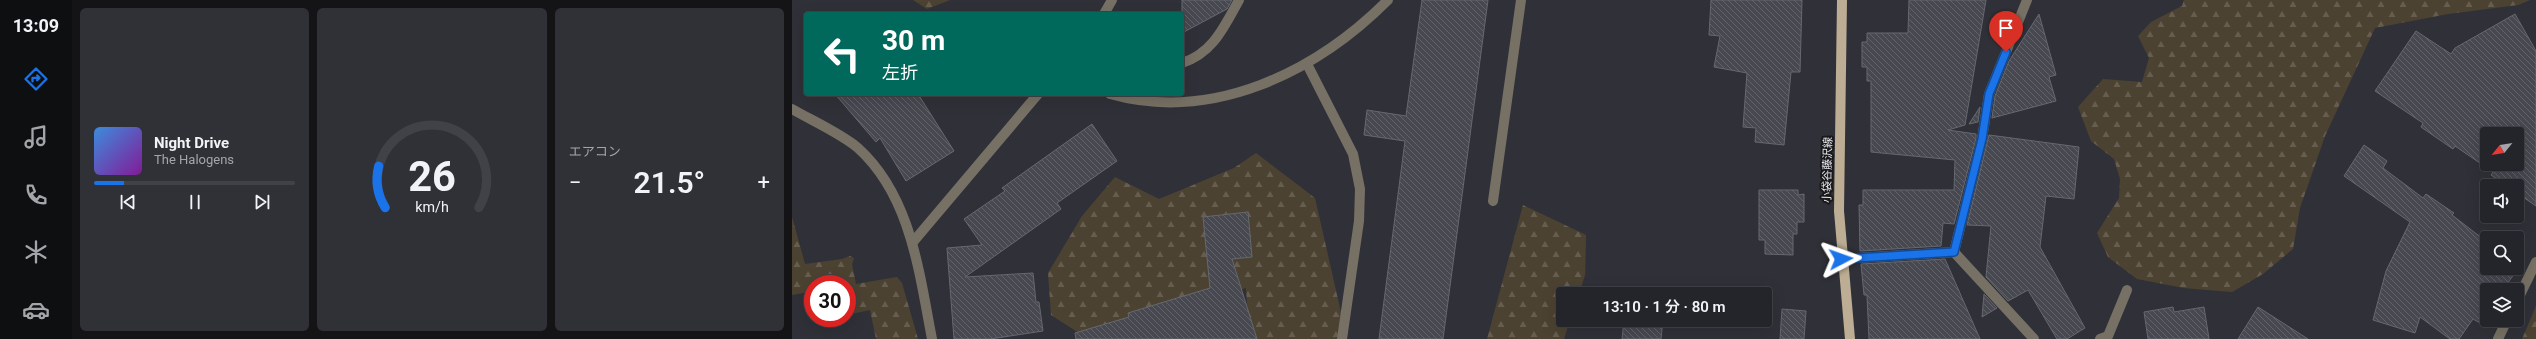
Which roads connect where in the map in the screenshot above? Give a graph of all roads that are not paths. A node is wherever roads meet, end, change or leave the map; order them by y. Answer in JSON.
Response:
{"nodes":[{"id":1,"x":1112,"y":0,"type":"edge"},
{"id":2,"x":1239,"y":0,"type":"edge"},
{"id":3,"x":1388,"y":0,"type":"edge"},
{"id":4,"x":1521,"y":0,"type":"edge"},
{"id":5,"x":1842,"y":0,"type":"edge"},
{"id":6,"x":2027,"y":0,"type":"edge"},
{"id":7,"x":1105,"y":12,"type":"edge"},
{"id":8,"x":1184,"y":63,"type":"edge"},
{"id":9,"x":1307,"y":64,"type":"junction"},
{"id":10,"x":1036,"y":96,"type":"edge"},
{"id":11,"x":1117,"y":96,"type":"edge"},
{"id":12,"x":792,"y":110,"type":"edge"},
{"id":13,"x":1493,"y":201,"type":"dead end"},
{"id":14,"x":913,"y":242,"type":"junction"},
{"id":15,"x":1954,"y":252,"type":"junction"},
{"id":16,"x":1841,"y":259,"type":"junction"},
{"id":17,"x":2536,"y":262,"type":"edge"},
{"id":18,"x":2524,"y":287,"type":"edge"},
{"id":19,"x":2127,"y":290,"type":"dead end"},
{"id":20,"x":2504,"y":327,"type":"edge"},
{"id":21,"x":932,"y":339,"type":"edge"},
{"id":22,"x":1342,"y":339,"type":"edge"},
{"id":23,"x":1850,"y":339,"type":"edge"},
{"id":24,"x":2034,"y":339,"type":"edge"},
{"id":25,"x":2100,"y":339,"type":"edge"},
{"id":26,"x":2498,"y":339,"type":"edge"}],
"edges":[{"from":1,"to":7,"type":"street"},
{"from":2,"to":8,"type":"street"},
{"from":3,"to":9,"type":"street"},
{"from":4,"to":13,"type":"street"},
{"from":5,"to":16,"type":"main road","name":"小袋谷藤沢線"},
{"from":6,"to":15,"type":"street"},
{"from":9,"to":11,"type":"street"},
{"from":9,"to":22,"type":"street"},
{"from":10,"to":14,"type":"street"},
{"from":12,"to":14,"type":"street"},
{"from":14,"to":21,"type":"street"},
{"from":15,"to":16,"type":"street"},
{"from":15,"to":24,"type":"street"},
{"from":16,"to":23,"type":"main road","name":"小袋谷藤沢線"},
{"from":17,"to":18,"type":"street"},
{"from":19,"to":25,"type":"street"},
{"from":20,"to":26,"type":"street"}]}
